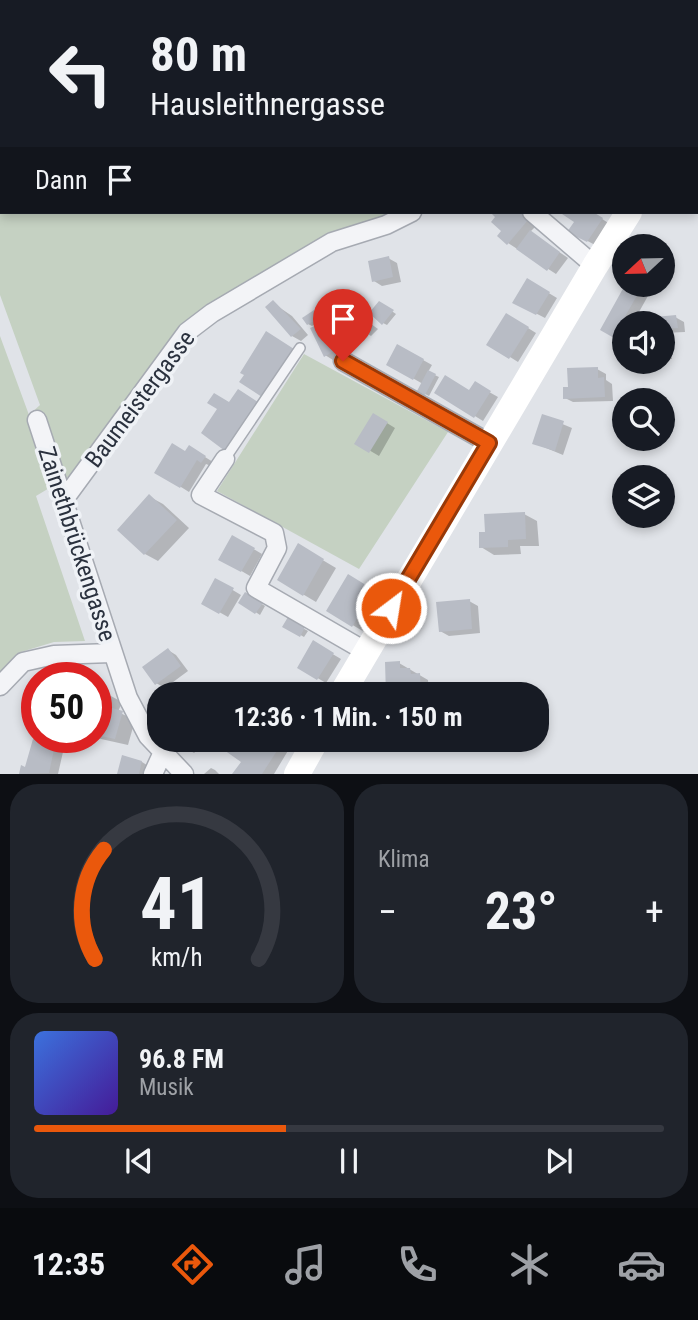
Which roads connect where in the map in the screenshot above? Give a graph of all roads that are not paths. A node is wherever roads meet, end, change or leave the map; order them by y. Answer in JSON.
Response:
{"nodes":[{"id":1,"x":407,"y":214,"type":"edge"},
{"id":2,"x":534,"y":214,"type":"edge"},
{"id":3,"x":628,"y":214,"type":"edge"},
{"id":4,"x":594,"y":266,"type":"junction"},
{"id":5,"x":300,"y":348,"type":"dead end"},
{"id":6,"x":343,"y":361,"type":"dead end"},
{"id":7,"x":37,"y":419,"type":"dead end"},
{"id":8,"x":489,"y":443,"type":"junction"},
{"id":9,"x":225,"y":459,"type":"joint"},
{"id":10,"x":63,"y":501,"type":"junction"},
{"id":11,"x":365,"y":652,"type":"junction"},
{"id":12,"x":111,"y":653,"type":"junction"},
{"id":13,"x":348,"y":682,"type":"edge"},
{"id":14,"x":0,"y":686,"type":"edge"},
{"id":15,"x":147,"y":734,"type":"edge"},
{"id":16,"x":163,"y":752,"type":"joint"},
{"id":17,"x":309,"y":752,"type":"edge"},
{"id":18,"x":153,"y":774,"type":"edge"},
{"id":19,"x":184,"y":774,"type":"edge"},
{"id":20,"x":297,"y":774,"type":"edge"}],
"edges":[{"from":1,"to":10,"type":"street","name":"Baumeistergasse"},
{"from":2,"to":4,"type":"street"},
{"from":3,"to":4,"type":"main road"},
{"from":4,"to":8,"type":"main road"},
{"from":5,"to":9,"type":"lane"},
{"from":6,"to":8,"type":"street"},
{"from":7,"to":10,"type":"street","name":"Zainethbrückengasse"},
{"from":8,"to":11,"type":"main road"},
{"from":9,"to":11,"type":"street"},
{"from":10,"to":12,"type":"street","name":"Zainethbrückengasse"},
{"from":11,"to":13,"type":"main road"},
{"from":12,"to":14,"type":"street"},
{"from":12,"to":15,"type":"street","name":"Zainethbrückengasse"},
{"from":16,"to":18,"type":"street"},
{"from":16,"to":19,"type":"street","name":"Zainethbrückengasse"},
{"from":17,"to":20,"type":"main road"}]}
